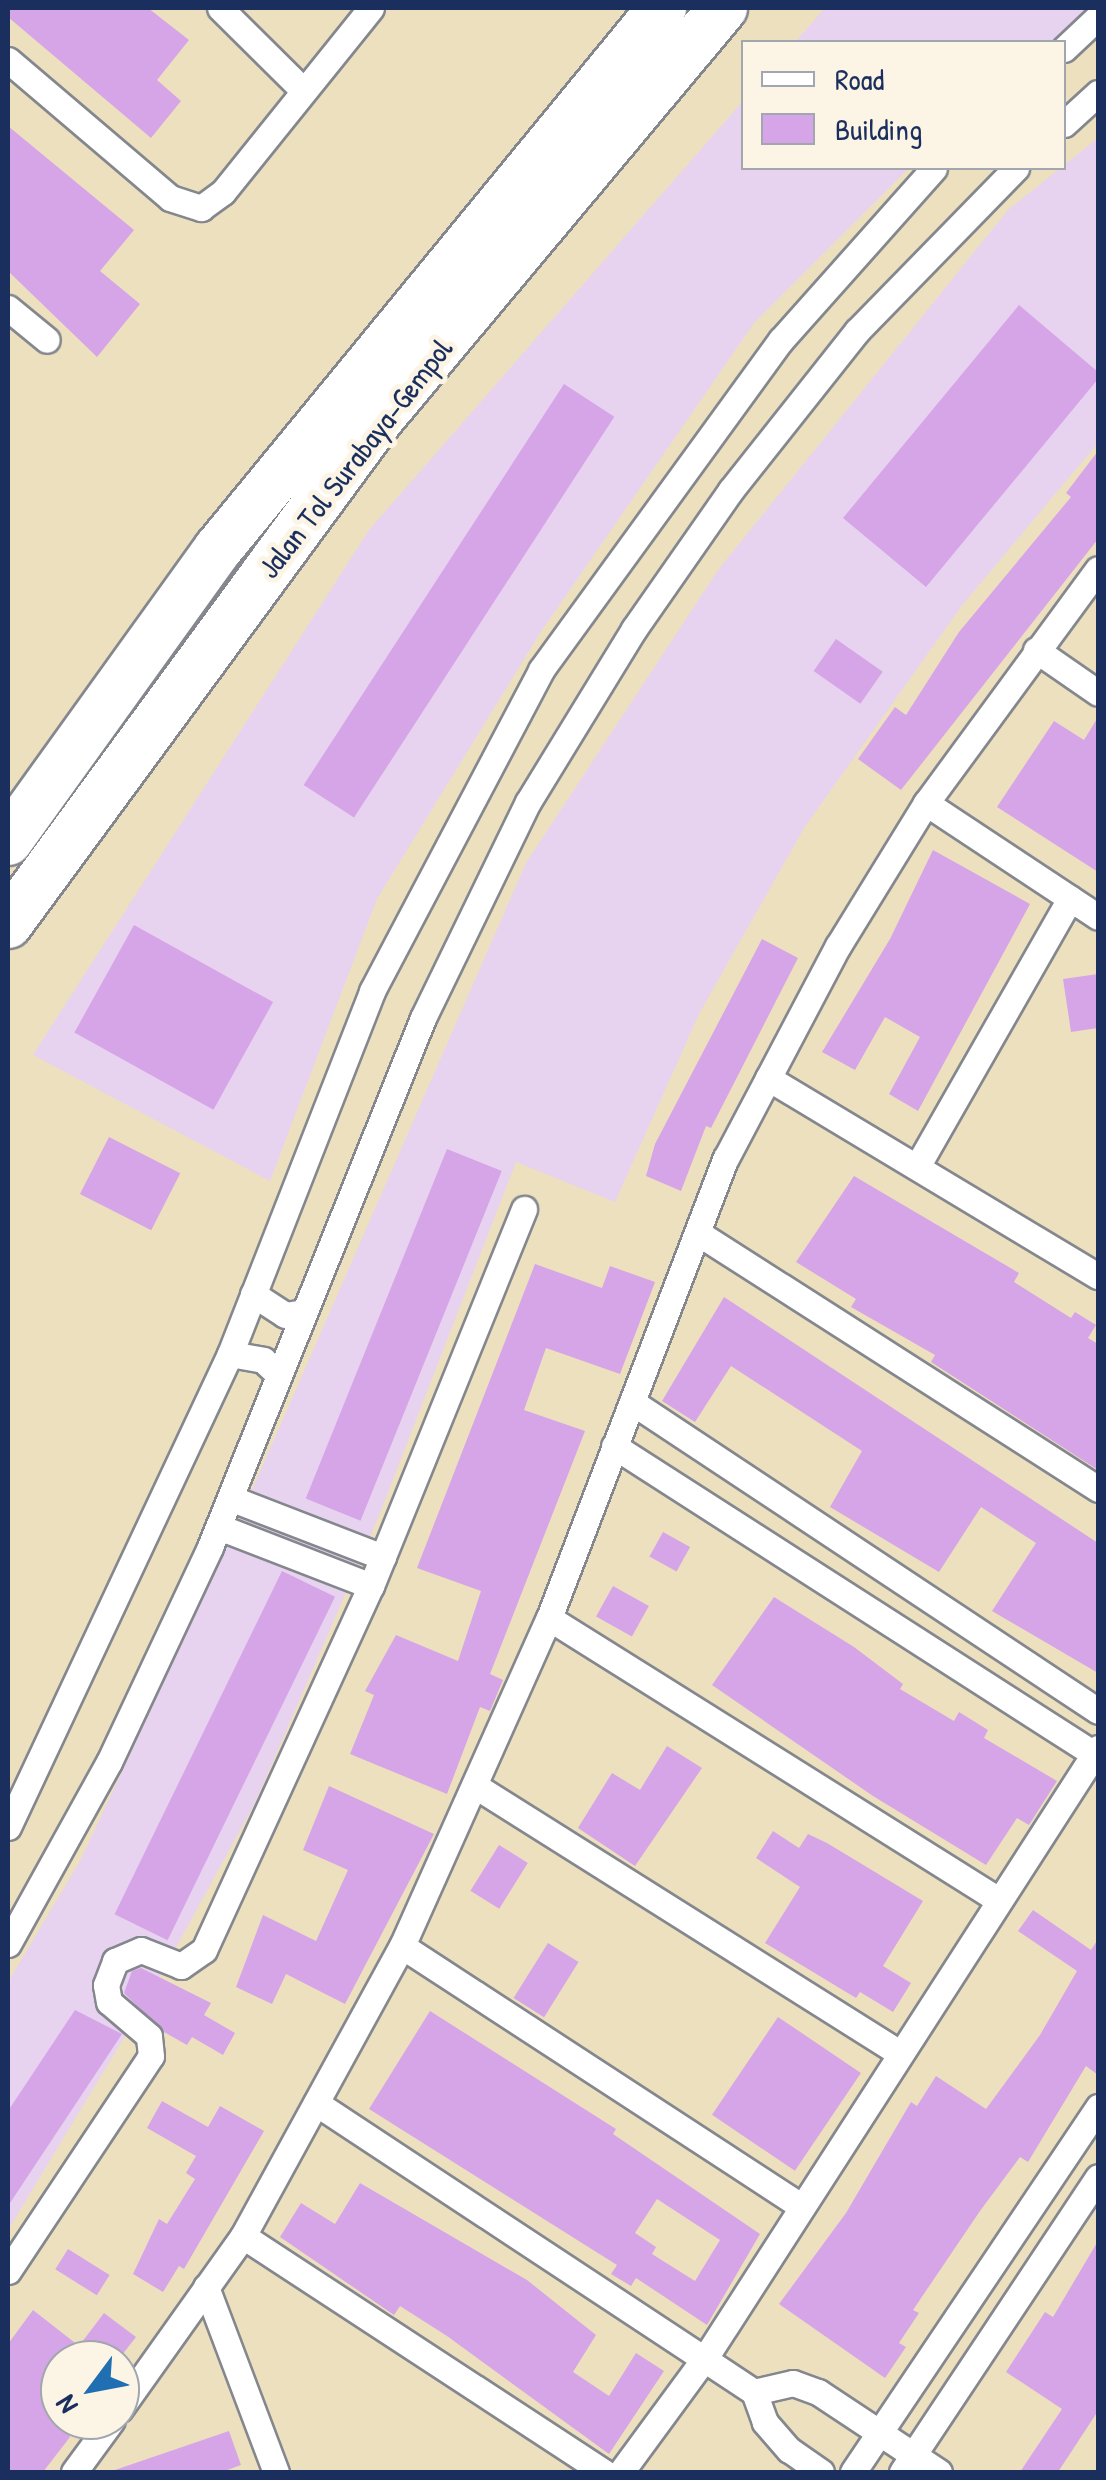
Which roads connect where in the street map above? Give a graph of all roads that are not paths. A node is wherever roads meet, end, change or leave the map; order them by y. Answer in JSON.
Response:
{"nodes":[{"id":1,"x":220,"y":8,"type":"edge"},
{"id":2,"x":371,"y":8,"type":"edge"},
{"id":3,"x":662,"y":8,"type":"edge"},
{"id":4,"x":724,"y":8,"type":"edge"},
{"id":5,"x":1098,"y":17,"type":"edge"},
{"id":6,"x":1066,"y":47,"type":"edge"},
{"id":7,"x":8,"y":60,"type":"edge"},
{"id":8,"x":303,"y":90,"type":"junction"},
{"id":9,"x":1098,"y":93,"type":"edge"},
{"id":10,"x":1066,"y":122,"type":"edge"},
{"id":11,"x":932,"y":170,"type":"edge"},
{"id":12,"x":1014,"y":170,"type":"edge"},
{"id":13,"x":8,"y":308,"type":"edge"},
{"id":14,"x":48,"y":340,"type":"dead end"},
{"id":15,"x":1098,"y":569,"type":"edge"},
{"id":16,"x":1036,"y":650,"type":"junction"},
{"id":17,"x":1098,"y":693,"type":"edge"},
{"id":18,"x":926,"y":803,"type":"junction"},
{"id":19,"x":8,"y":841,"type":"edge"},
{"id":20,"x":1070,"y":898,"type":"junction"},
{"id":21,"x":1098,"y":917,"type":"edge"},
{"id":22,"x":8,"y":924,"type":"edge"},
{"id":23,"x":768,"y":1078,"type":"junction"},
{"id":24,"x":918,"y":1165,"type":"junction"},
{"id":25,"x":524,"y":1209,"type":"dead end"},
{"id":26,"x":698,"y":1234,"type":"junction"},
{"id":27,"x":1098,"y":1276,"type":"edge"},
{"id":28,"x":253,"y":1294,"type":"junction"},
{"id":29,"x":304,"y":1312,"type":"junction"},
{"id":30,"x":230,"y":1354,"type":"junction"},
{"id":31,"x":279,"y":1376,"type":"junction"},
{"id":32,"x":632,"y":1402,"type":"junction"},
{"id":33,"x":614,"y":1446,"type":"junction"},
{"id":34,"x":1098,"y":1489,"type":"edge"},
{"id":35,"x":230,"y":1498,"type":"junction"},
{"id":36,"x":218,"y":1527,"type":"junction"},
{"id":37,"x":383,"y":1557,"type":"junction"},
{"id":38,"x":371,"y":1586,"type":"junction"},
{"id":39,"x":548,"y":1618,"type":"junction"},
{"id":40,"x":1098,"y":1711,"type":"edge"},
{"id":41,"x":1096,"y":1751,"type":"edge"},
{"id":42,"x":477,"y":1787,"type":"junction"},
{"id":43,"x":8,"y":1826,"type":"edge"},
{"id":44,"x":998,"y":1900,"type":"junction"},
{"id":45,"x":8,"y":1944,"type":"edge"},
{"id":46,"x":402,"y":1946,"type":"junction"},
{"id":47,"x":899,"y":2053,"type":"junction"},
{"id":48,"x":316,"y":2103,"type":"junction"},
{"id":49,"x":1098,"y":2107,"type":"edge"},
{"id":50,"x":1098,"y":2176,"type":"edge"},
{"id":51,"x":802,"y":2206,"type":"junction"},
{"id":52,"x":242,"y":2236,"type":"junction"},
{"id":53,"x":8,"y":2271,"type":"edge"},
{"id":54,"x":206,"y":2287,"type":"junction"},
{"id":55,"x":707,"y":2355,"type":"junction"},
{"id":56,"x":140,"y":2381,"type":"edge"},
{"id":57,"x":754,"y":2392,"type":"junction"},
{"id":58,"x":882,"y":2433,"type":"junction"},
{"id":59,"x":101,"y":2440,"type":"edge"},
{"id":60,"x":908,"y":2465,"type":"edge"},
{"id":61,"x":86,"y":2466,"type":"edge"},
{"id":62,"x":276,"y":2472,"type":"edge"},
{"id":63,"x":604,"y":2472,"type":"edge"},
{"id":64,"x":621,"y":2472,"type":"edge"},
{"id":65,"x":821,"y":2472,"type":"edge"},
{"id":66,"x":853,"y":2472,"type":"edge"},
{"id":67,"x":939,"y":2472,"type":"edge"}],
"edges":[{"from":1,"to":8,"type":"street"},
{"from":2,"to":8,"type":"street"},
{"from":3,"to":19,"type":"highway","name":"Jalan Tol Surabaya–Gempol"},
{"from":4,"to":22,"type":"highway","name":"Jalan Tol Surabaya–Gempol"},
{"from":5,"to":6,"type":"street"},
{"from":7,"to":8,"type":"street"},
{"from":9,"to":10,"type":"street"},
{"from":11,"to":28,"type":"street"},
{"from":12,"to":29,"type":"street"},
{"from":13,"to":14,"type":"street"},
{"from":15,"to":16,"type":"street"},
{"from":16,"to":17,"type":"street"},
{"from":16,"to":18,"type":"street"},
{"from":18,"to":20,"type":"street"},
{"from":18,"to":23,"type":"street"},
{"from":20,"to":21,"type":"street"},
{"from":20,"to":24,"type":"street"},
{"from":23,"to":24,"type":"street"},
{"from":23,"to":26,"type":"street"},
{"from":24,"to":27,"type":"street"},
{"from":25,"to":37,"type":"street"},
{"from":26,"to":32,"type":"street"},
{"from":26,"to":34,"type":"street"},
{"from":28,"to":29,"type":"street"},
{"from":28,"to":30,"type":"street"},
{"from":29,"to":31,"type":"street"},
{"from":30,"to":31,"type":"street"},
{"from":30,"to":43,"type":"street"},
{"from":31,"to":35,"type":"street"},
{"from":32,"to":33,"type":"street"},
{"from":32,"to":40,"type":"street"},
{"from":33,"to":39,"type":"street"},
{"from":33,"to":41,"type":"street"},
{"from":35,"to":36,"type":"street"},
{"from":35,"to":37,"type":"street"},
{"from":36,"to":38,"type":"street"},
{"from":36,"to":45,"type":"street"},
{"from":37,"to":38,"type":"street"},
{"from":38,"to":53,"type":"street"},
{"from":39,"to":42,"type":"street"},
{"from":39,"to":44,"type":"street"},
{"from":41,"to":44,"type":"street"},
{"from":42,"to":46,"type":"street"},
{"from":42,"to":47,"type":"street"},
{"from":44,"to":47,"type":"street"},
{"from":46,"to":48,"type":"street"},
{"from":46,"to":51,"type":"street"},
{"from":47,"to":51,"type":"street"},
{"from":48,"to":52,"type":"street"},
{"from":48,"to":55,"type":"street"},
{"from":49,"to":58,"type":"street"},
{"from":50,"to":60,"type":"street"},
{"from":51,"to":55,"type":"street"},
{"from":52,"to":54,"type":"street"},
{"from":52,"to":63,"type":"street"},
{"from":54,"to":56,"type":"street"},
{"from":54,"to":62,"type":"street"},
{"from":55,"to":57,"type":"street"},
{"from":55,"to":64,"type":"street"},
{"from":57,"to":58,"type":"street"},
{"from":57,"to":65,"type":"street"},
{"from":58,"to":60,"type":"street"},
{"from":58,"to":66,"type":"street"},
{"from":59,"to":61,"type":"street"},
{"from":60,"to":67,"type":"street"}]}
